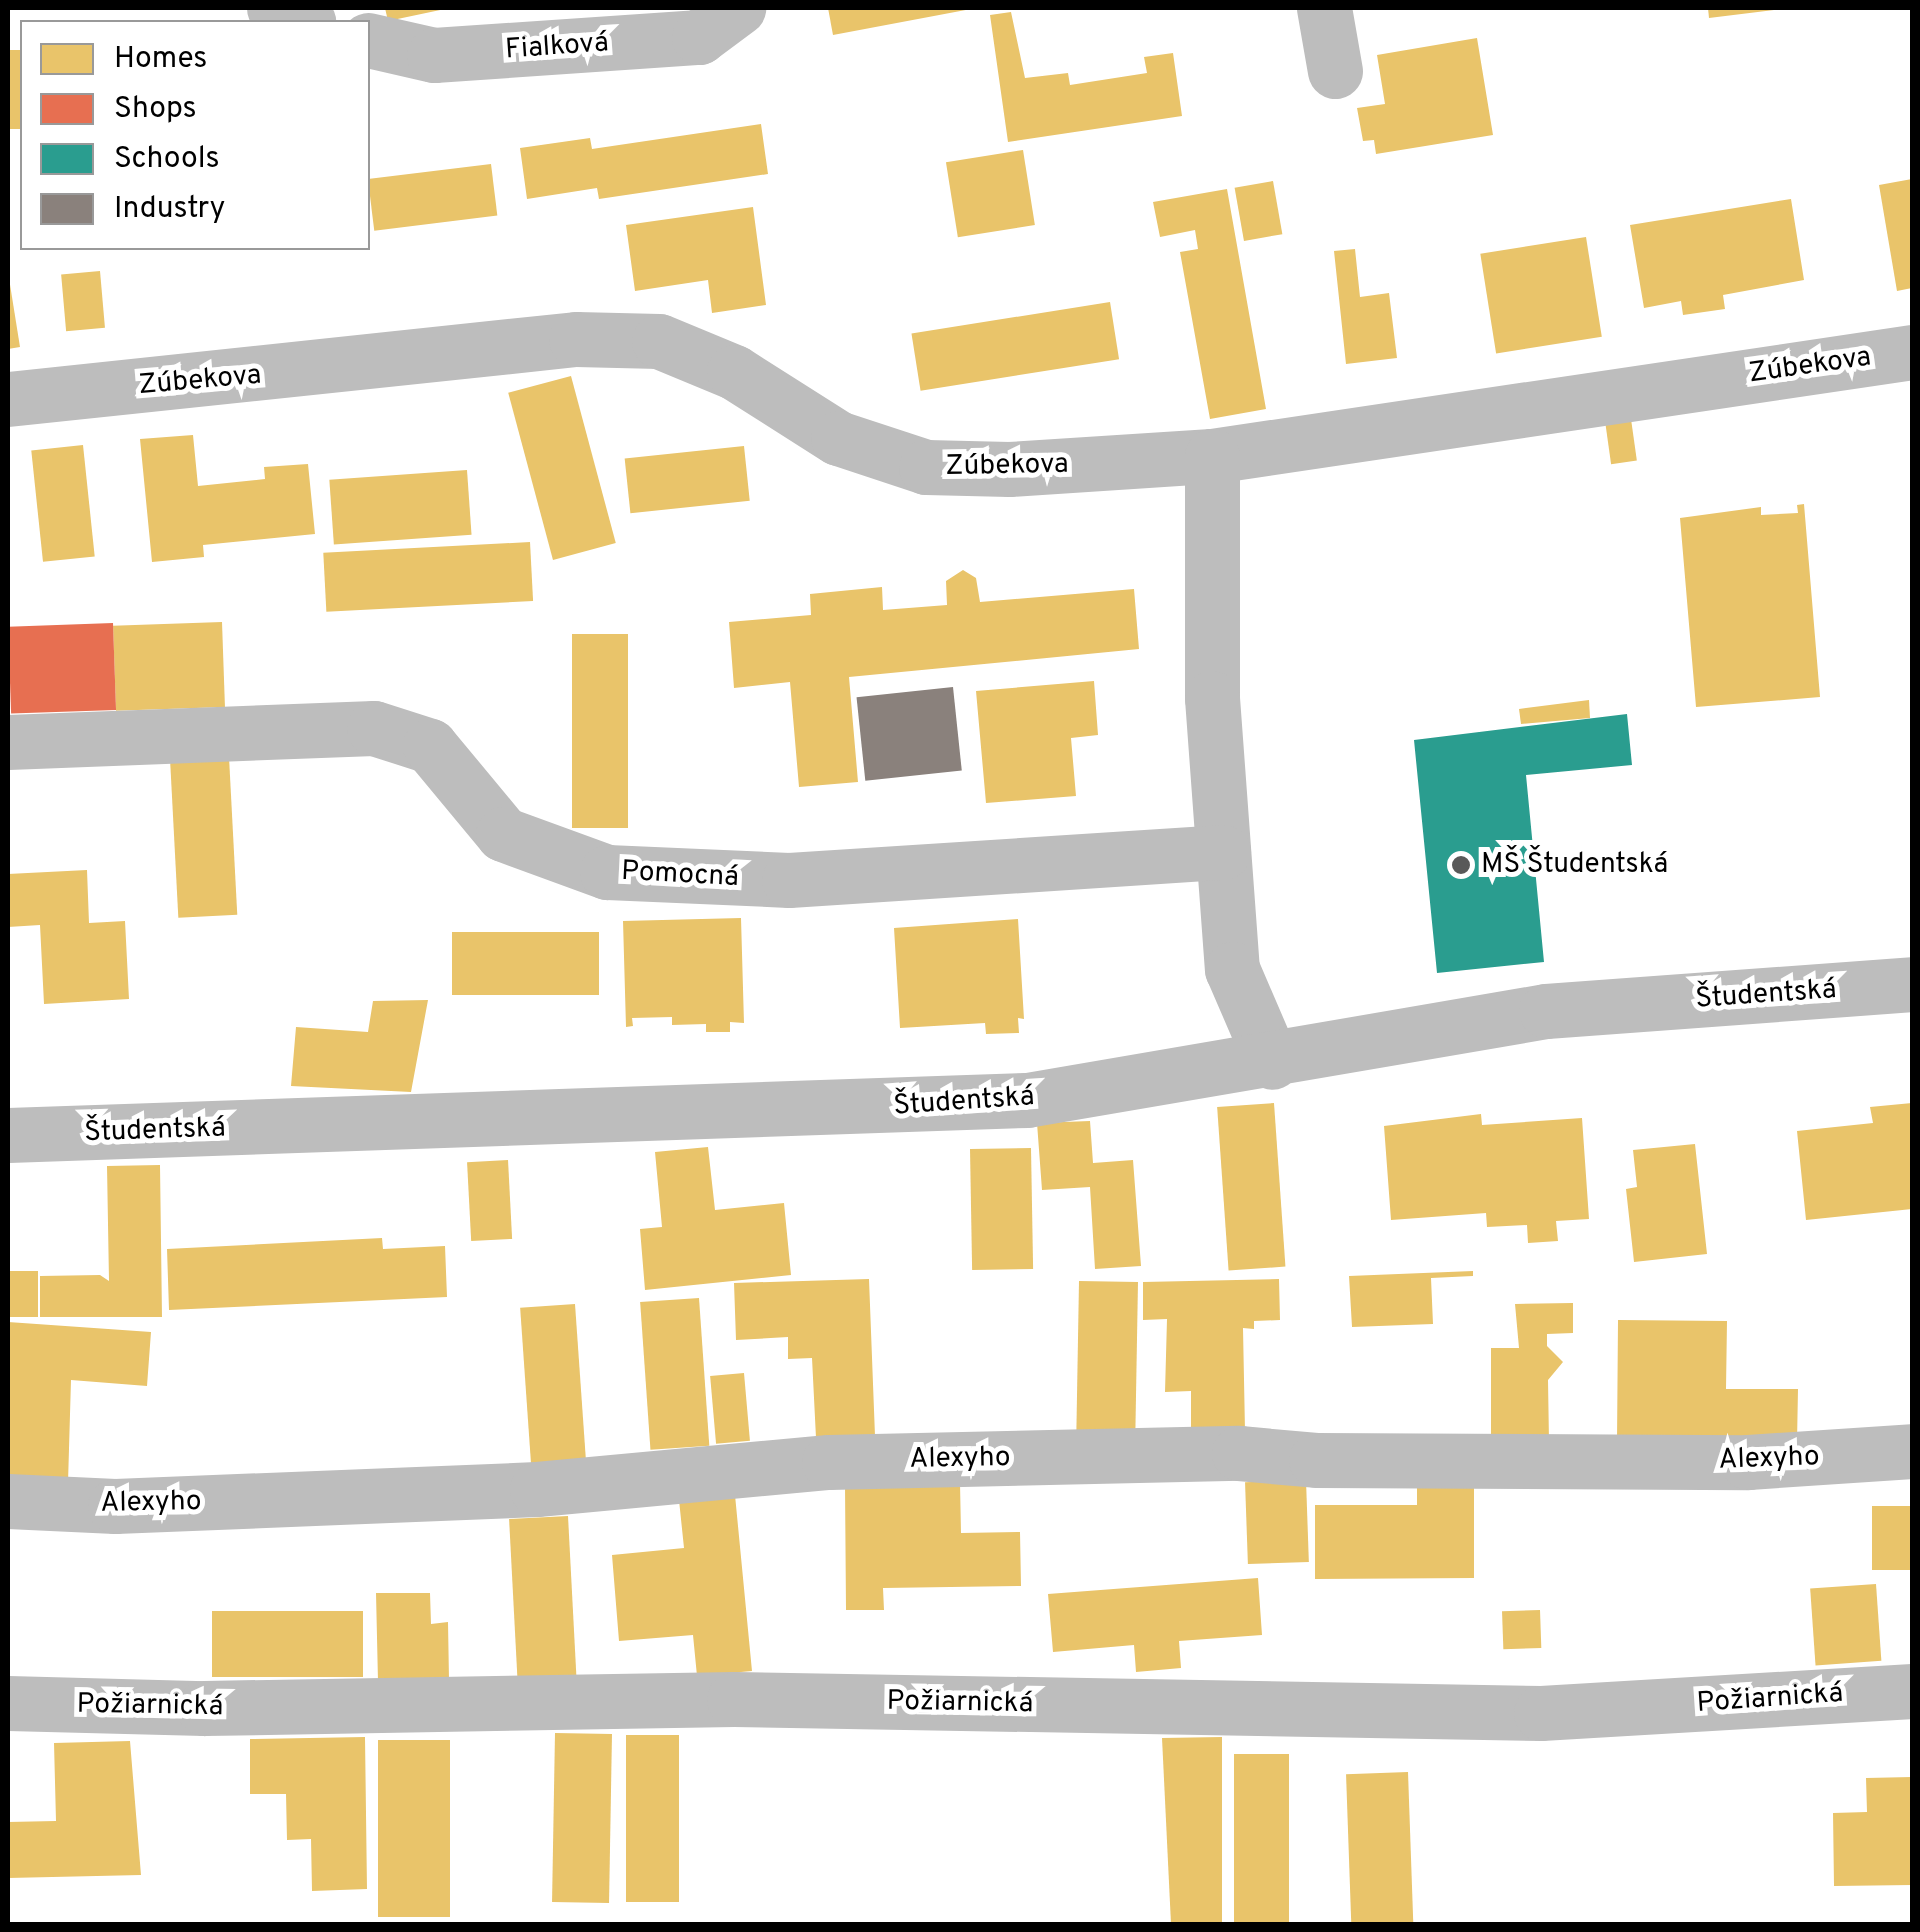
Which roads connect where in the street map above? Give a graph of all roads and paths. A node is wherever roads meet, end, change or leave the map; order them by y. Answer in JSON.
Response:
{"nodes":[{"id":1,"x":274,"y":8,"type":"edge"},
{"id":2,"x":738,"y":8,"type":"edge"},
{"id":3,"x":1324,"y":8,"type":"edge"},
{"id":4,"x":303,"y":20,"type":"edge"},
{"id":5,"x":370,"y":40,"type":"edge"},
{"id":6,"x":1335,"y":71,"type":"dead end"},
{"id":7,"x":1912,"y":352,"type":"edge"},
{"id":8,"x":8,"y":399,"type":"edge"},
{"id":9,"x":1212,"y":456,"type":"junction"},
{"id":10,"x":8,"y":742,"type":"edge"},
{"id":11,"x":1223,"y":852,"type":"junction"},
{"id":12,"x":1912,"y":984,"type":"edge"},
{"id":13,"x":1272,"y":1062,"type":"junction"},
{"id":14,"x":8,"y":1135,"type":"edge"},
{"id":15,"x":1912,"y":1452,"type":"edge"},
{"id":16,"x":8,"y":1501,"type":"edge"},
{"id":17,"x":1912,"y":1690,"type":"edge"},
{"id":18,"x":8,"y":1703,"type":"edge"}],
"edges":[{"from":1,"to":4,"type":"street"},
{"from":2,"to":5,"type":"street","name":"Fialková"},
{"from":3,"to":6,"type":"street"},
{"from":7,"to":9,"type":"street","name":"Zúbekova"},
{"from":8,"to":9,"type":"street","name":"Zúbekova"},
{"from":9,"to":11,"type":"street"},
{"from":10,"to":11,"type":"street","name":"Pomocná"},
{"from":11,"to":13,"type":"street"},
{"from":12,"to":13,"type":"street","name":"Študentská"},
{"from":13,"to":14,"type":"street","name":"Študentská"},
{"from":15,"to":16,"type":"street","name":"Alexyho"},
{"from":17,"to":18,"type":"street","name":"Požiarnická"}]}
